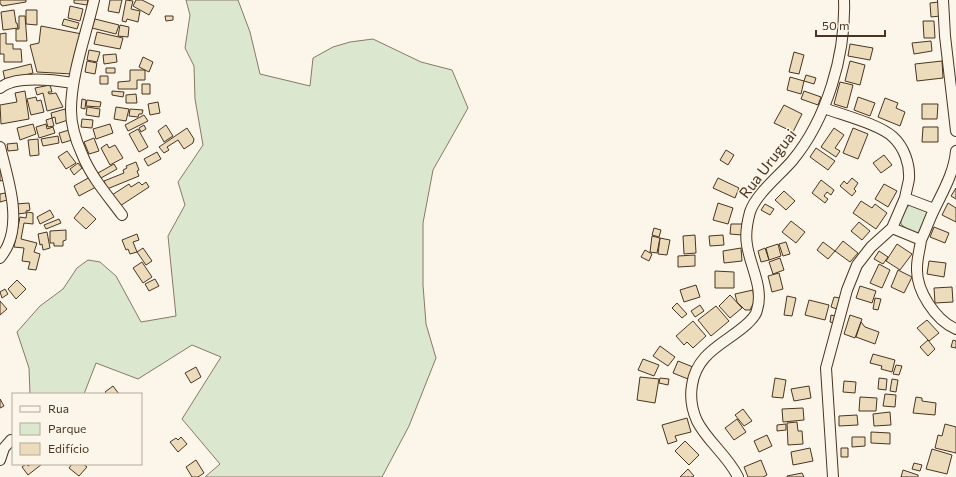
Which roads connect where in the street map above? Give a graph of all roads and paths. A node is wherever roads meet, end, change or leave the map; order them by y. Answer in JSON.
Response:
{"nodes":[{"id":1,"x":94,"y":0,"type":"edge"},
{"id":2,"x":844,"y":0,"type":"edge"},
{"id":3,"x":943,"y":0,"type":"edge"},
{"id":4,"x":74,"y":82,"type":"junction"},
{"id":5,"x":0,"y":88,"type":"edge"},
{"id":6,"x":824,"y":108,"type":"junction"},
{"id":7,"x":956,"y":131,"type":"edge"},
{"id":8,"x":0,"y":147,"type":"edge"},
{"id":9,"x":956,"y":151,"type":"edge"},
{"id":10,"x":905,"y":198,"type":"junction"},
{"id":11,"x":934,"y":209,"type":"junction"},
{"id":12,"x":122,"y":215,"type":"dead end"},
{"id":13,"x":892,"y":228,"type":"junction"},
{"id":14,"x":922,"y":240,"type":"junction"},
{"id":15,"x":0,"y":258,"type":"edge"},
{"id":16,"x":956,"y":328,"type":"edge"},
{"id":17,"x":11,"y":440,"type":"dead end"},
{"id":18,"x":0,"y":460,"type":"edge"},
{"id":19,"x":738,"y":477,"type":"edge"},
{"id":20,"x":833,"y":477,"type":"edge"}],
"edges":[{"from":1,"to":4,"type":"street"},
{"from":2,"to":6,"type":"street","name":"Rua Uruguai"},
{"from":3,"to":7,"type":"street"},
{"from":4,"to":5,"type":"street"},
{"from":4,"to":12,"type":"street"},
{"from":6,"to":10,"type":"street"},
{"from":6,"to":19,"type":"street","name":"Rua Uruguai"},
{"from":8,"to":15,"type":"street"},
{"from":9,"to":11,"type":"street"},
{"from":10,"to":11,"type":"street"},
{"from":10,"to":13,"type":"street"},
{"from":11,"to":14,"type":"street"},
{"from":13,"to":14,"type":"street"},
{"from":13,"to":20,"type":"street"},
{"from":14,"to":16,"type":"street"},
{"from":17,"to":18,"type":"street"}]}
